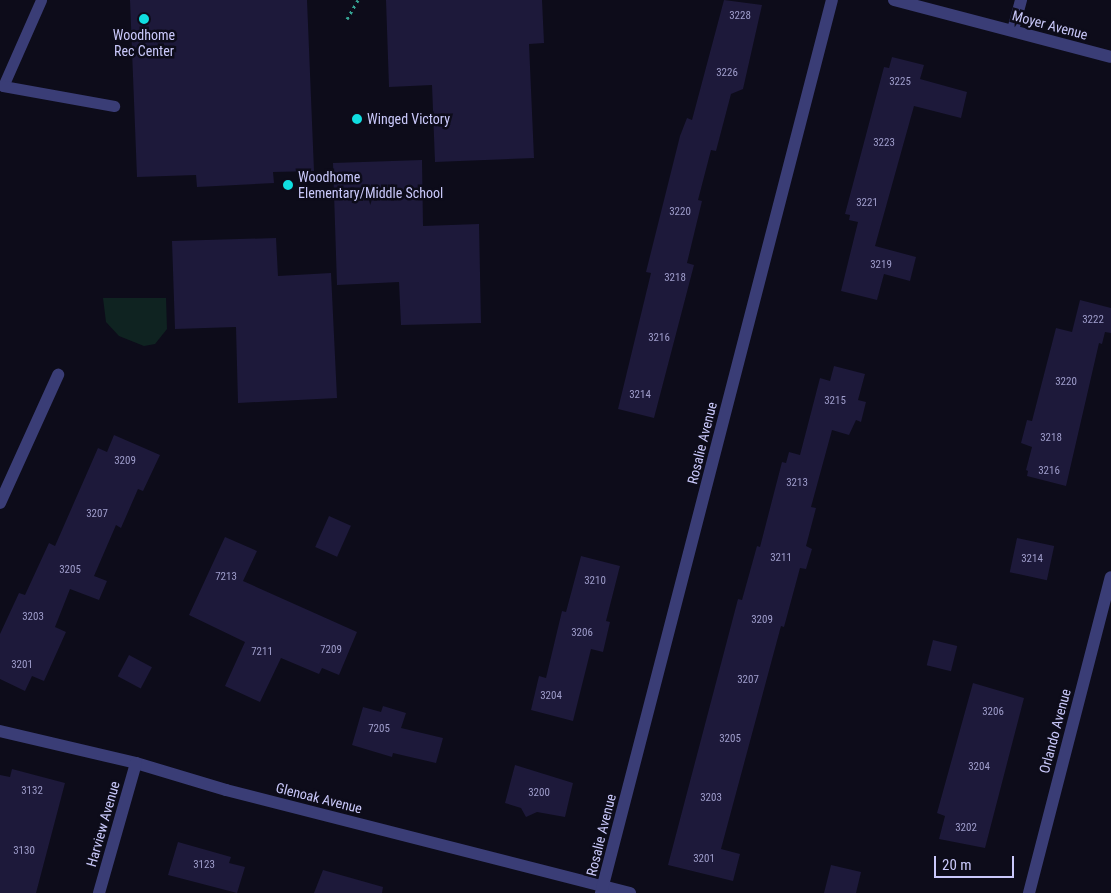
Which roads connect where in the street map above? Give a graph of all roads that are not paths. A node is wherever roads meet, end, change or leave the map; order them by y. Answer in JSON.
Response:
{"nodes":[{"id":1,"x":41,"y":0,"type":"edge"},
{"id":2,"x":832,"y":0,"type":"edge"},
{"id":3,"x":894,"y":0,"type":"edge"},
{"id":4,"x":1020,"y":0,"type":"edge"},
{"id":5,"x":1013,"y":30,"type":"junction"},
{"id":6,"x":1111,"y":57,"type":"edge"},
{"id":7,"x":114,"y":106,"type":"dead end"},
{"id":8,"x":58,"y":375,"type":"dead end"},
{"id":9,"x":0,"y":503,"type":"edge"},
{"id":10,"x":1111,"y":577,"type":"edge"},
{"id":11,"x":0,"y":731,"type":"edge"},
{"id":12,"x":136,"y":763,"type":"junction"},
{"id":13,"x":602,"y":889,"type":"edge"},
{"id":14,"x":98,"y":893,"type":"edge"},
{"id":15,"x":630,"y":893,"type":"edge"},
{"id":16,"x":1028,"y":893,"type":"edge"}],
"edges":[{"from":1,"to":7,"type":"lane"},
{"from":2,"to":13,"type":"street","name":"Rosalie Avenue"},
{"from":3,"to":5,"type":"street","name":"Moyer Avenue"},
{"from":4,"to":5,"type":"street"},
{"from":5,"to":6,"type":"street","name":"Moyer Avenue"},
{"from":8,"to":9,"type":"street"},
{"from":10,"to":16,"type":"street","name":"Orlando Avenue"},
{"from":11,"to":12,"type":"street","name":"Glenoak Avenue"},
{"from":12,"to":13,"type":"street","name":"Glenoak Avenue"},
{"from":12,"to":14,"type":"street","name":"Harview Avenue"},
{"from":13,"to":15,"type":"street","name":"Glenoak Avenue"}]}
